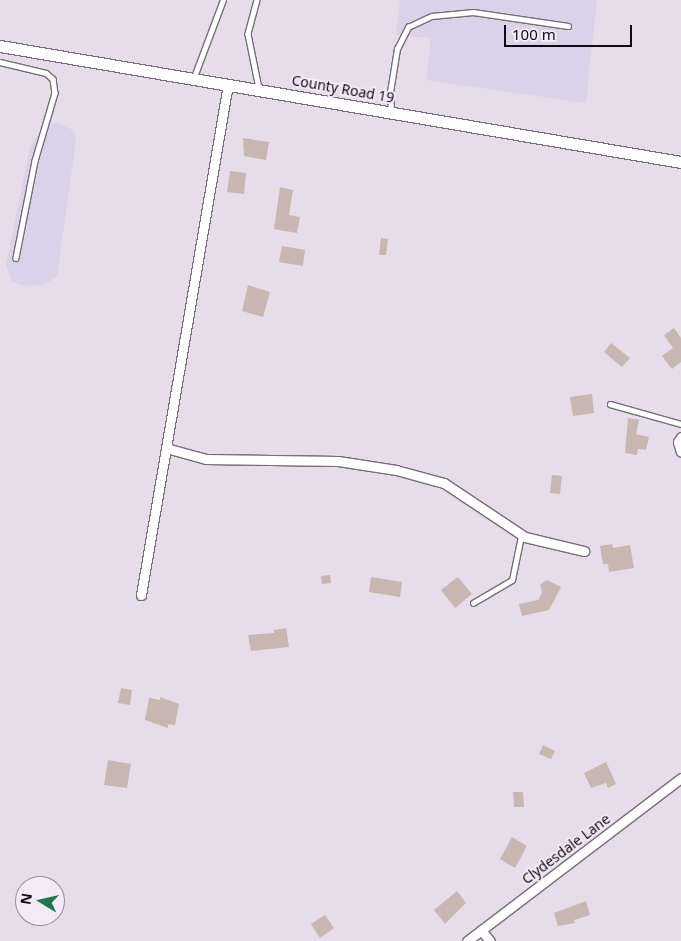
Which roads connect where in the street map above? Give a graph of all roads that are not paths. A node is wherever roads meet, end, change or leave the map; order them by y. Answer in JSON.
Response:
{"nodes":[{"id":1,"x":223,"y":0,"type":"edge"},
{"id":2,"x":257,"y":0,"type":"edge"},
{"id":3,"x":568,"y":26,"type":"dead end"},
{"id":4,"x":0,"y":46,"type":"edge"},
{"id":5,"x":0,"y":62,"type":"edge"},
{"id":6,"x":194,"y":79,"type":"junction"},
{"id":7,"x":228,"y":84,"type":"junction"},
{"id":8,"x":259,"y":90,"type":"junction"},
{"id":9,"x":391,"y":112,"type":"junction"},
{"id":10,"x":681,"y":162,"type":"edge"},
{"id":11,"x":16,"y":258,"type":"dead end"},
{"id":12,"x":610,"y":404,"type":"dead end"},
{"id":13,"x":681,"y":424,"type":"edge"},
{"id":14,"x":681,"y":437,"type":"edge"},
{"id":15,"x":166,"y":448,"type":"junction"},
{"id":16,"x":681,"y":452,"type":"edge"},
{"id":17,"x":521,"y":534,"type":"junction"},
{"id":18,"x":584,"y":551,"type":"dead end"},
{"id":19,"x":141,"y":595,"type":"dead end"},
{"id":20,"x":473,"y":604,"type":"dead end"},
{"id":21,"x":681,"y":778,"type":"edge"},
{"id":22,"x":481,"y":930,"type":"junction"},
{"id":23,"x":467,"y":941,"type":"edge"},
{"id":24,"x":490,"y":941,"type":"edge"}],
"edges":[{"from":1,"to":6,"type":"lane"},
{"from":2,"to":8,"type":"lane"},
{"from":3,"to":9,"type":"lane"},
{"from":4,"to":6,"type":"street","name":"County Road 19"},
{"from":5,"to":11,"type":"lane"},
{"from":6,"to":7,"type":"street","name":"County Road 19"},
{"from":7,"to":8,"type":"street","name":"County Road 19"},
{"from":7,"to":15,"type":"street"},
{"from":8,"to":9,"type":"street","name":"County Road 19"},
{"from":9,"to":10,"type":"street","name":"County Road 19"},
{"from":12,"to":13,"type":"lane"},
{"from":14,"to":16,"type":"street"},
{"from":15,"to":17,"type":"street"},
{"from":15,"to":19,"type":"street"},
{"from":17,"to":18,"type":"street"},
{"from":17,"to":20,"type":"lane"},
{"from":21,"to":22,"type":"street","name":"Clydesdale Lane"},
{"from":22,"to":23,"type":"street","name":"Clydesdale Lane"},
{"from":22,"to":24,"type":"street"}]}
